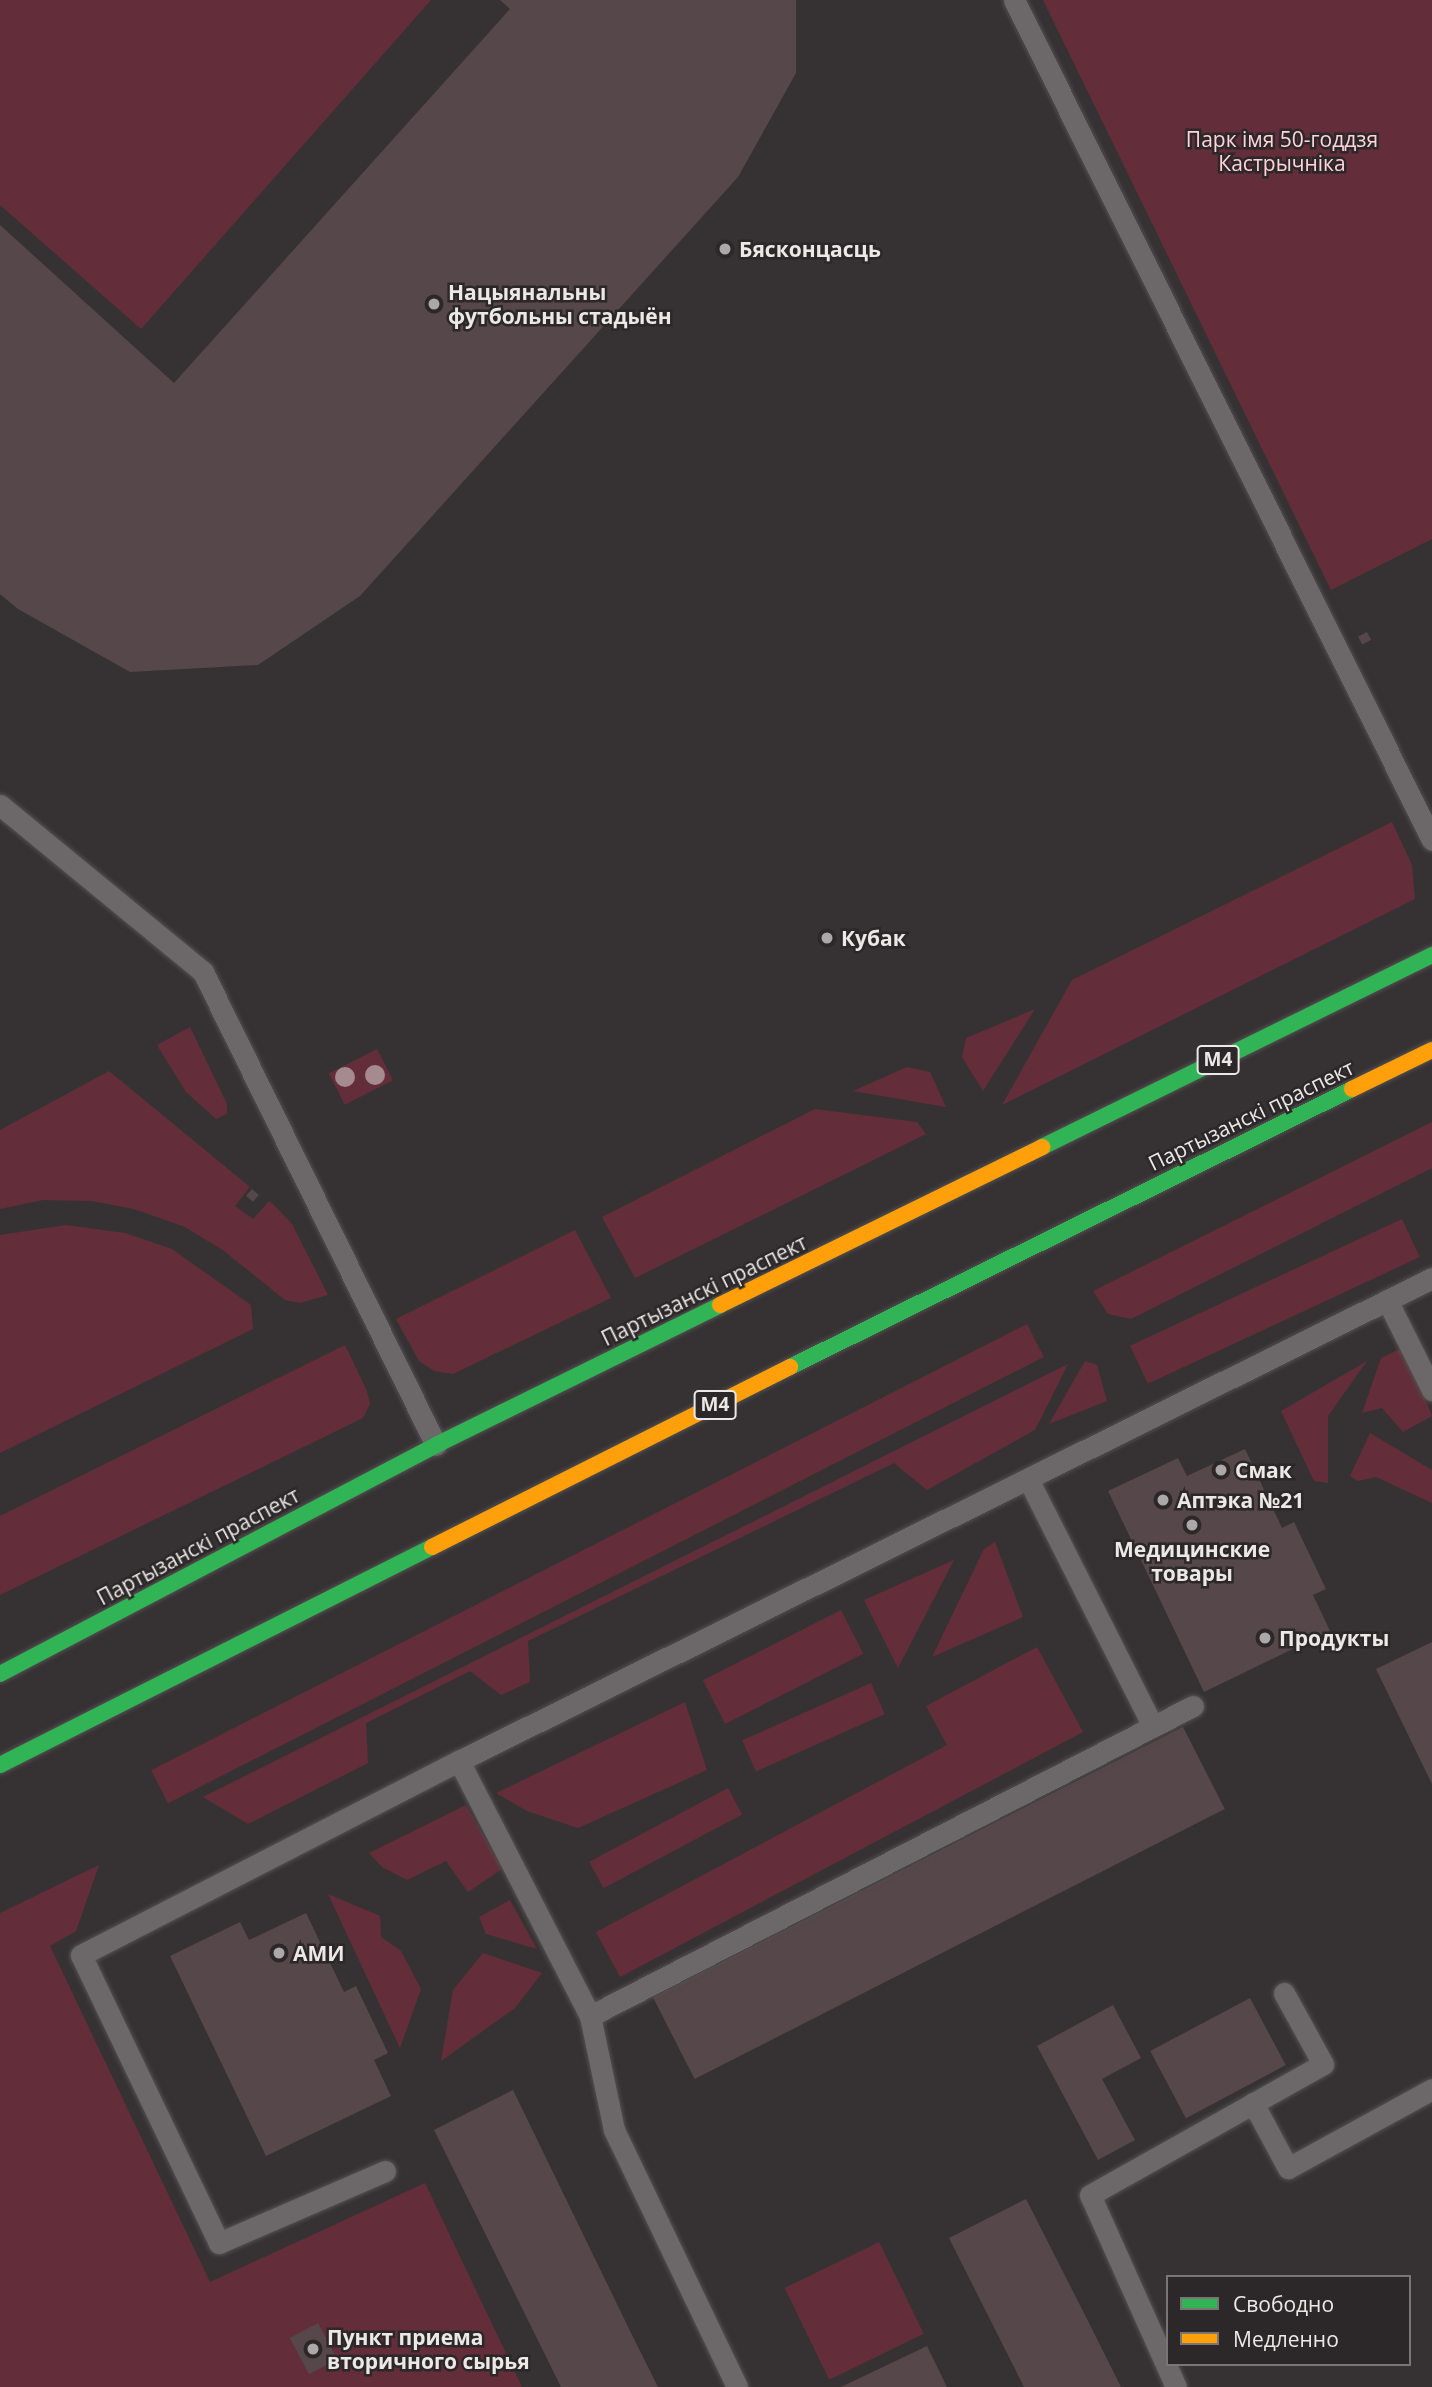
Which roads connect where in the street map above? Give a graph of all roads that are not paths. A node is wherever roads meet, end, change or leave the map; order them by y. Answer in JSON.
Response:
{"nodes":[{"id":1,"x":1014,"y":0,"type":"edge"},
{"id":2,"x":0,"y":805,"type":"edge"},
{"id":3,"x":1432,"y":840,"type":"edge"},
{"id":4,"x":1432,"y":955,"type":"edge"},
{"id":5,"x":1432,"y":1050,"type":"edge"},
{"id":6,"x":1432,"y":1278,"type":"edge"},
{"id":7,"x":1387,"y":1300,"type":"junction"},
{"id":8,"x":1432,"y":1390,"type":"edge"},
{"id":9,"x":436,"y":1445,"type":"junction"},
{"id":10,"x":1028,"y":1479,"type":"junction"},
{"id":11,"x":0,"y":1674,"type":"edge"},
{"id":12,"x":1193,"y":1706,"type":"dead end"},
{"id":13,"x":1153,"y":1726,"type":"junction"},
{"id":14,"x":459,"y":1761,"type":"junction"},
{"id":15,"x":0,"y":1765,"type":"edge"},
{"id":16,"x":1284,"y":1993,"type":"dead end"},
{"id":17,"x":590,"y":2016,"type":"junction"},
{"id":18,"x":1432,"y":2089,"type":"edge"},
{"id":19,"x":1253,"y":2103,"type":"junction"},
{"id":20,"x":385,"y":2171,"type":"dead end"},
{"id":21,"x":1166,"y":2365,"type":"edge"},
{"id":22,"x":1167,"y":2366,"type":"edge"},
{"id":23,"x":737,"y":2387,"type":"edge"},
{"id":24,"x":1176,"y":2387,"type":"edge"}],
"edges":[{"from":1,"to":3,"type":"lane"},
{"from":2,"to":9,"type":"lane"},
{"from":4,"to":9,"type":"main road","name":"Партызанскі праспект","number":"М4"},
{"from":5,"to":15,"type":"main road","name":"Партызанскі праспект","number":"М4"},
{"from":6,"to":7,"type":"lane"},
{"from":7,"to":8,"type":"lane"},
{"from":7,"to":10,"type":"lane"},
{"from":9,"to":11,"type":"main road","name":"Партызанскі праспект","number":"М4"},
{"from":10,"to":13,"type":"lane"},
{"from":10,"to":14,"type":"lane"},
{"from":12,"to":13,"type":"lane"},
{"from":13,"to":17,"type":"lane"},
{"from":14,"to":17,"type":"lane"},
{"from":14,"to":20,"type":"lane"},
{"from":16,"to":19,"type":"lane"},
{"from":17,"to":23,"type":"lane"},
{"from":18,"to":19,"type":"lane"},
{"from":19,"to":21,"type":"lane"},
{"from":22,"to":24,"type":"lane"}]}
